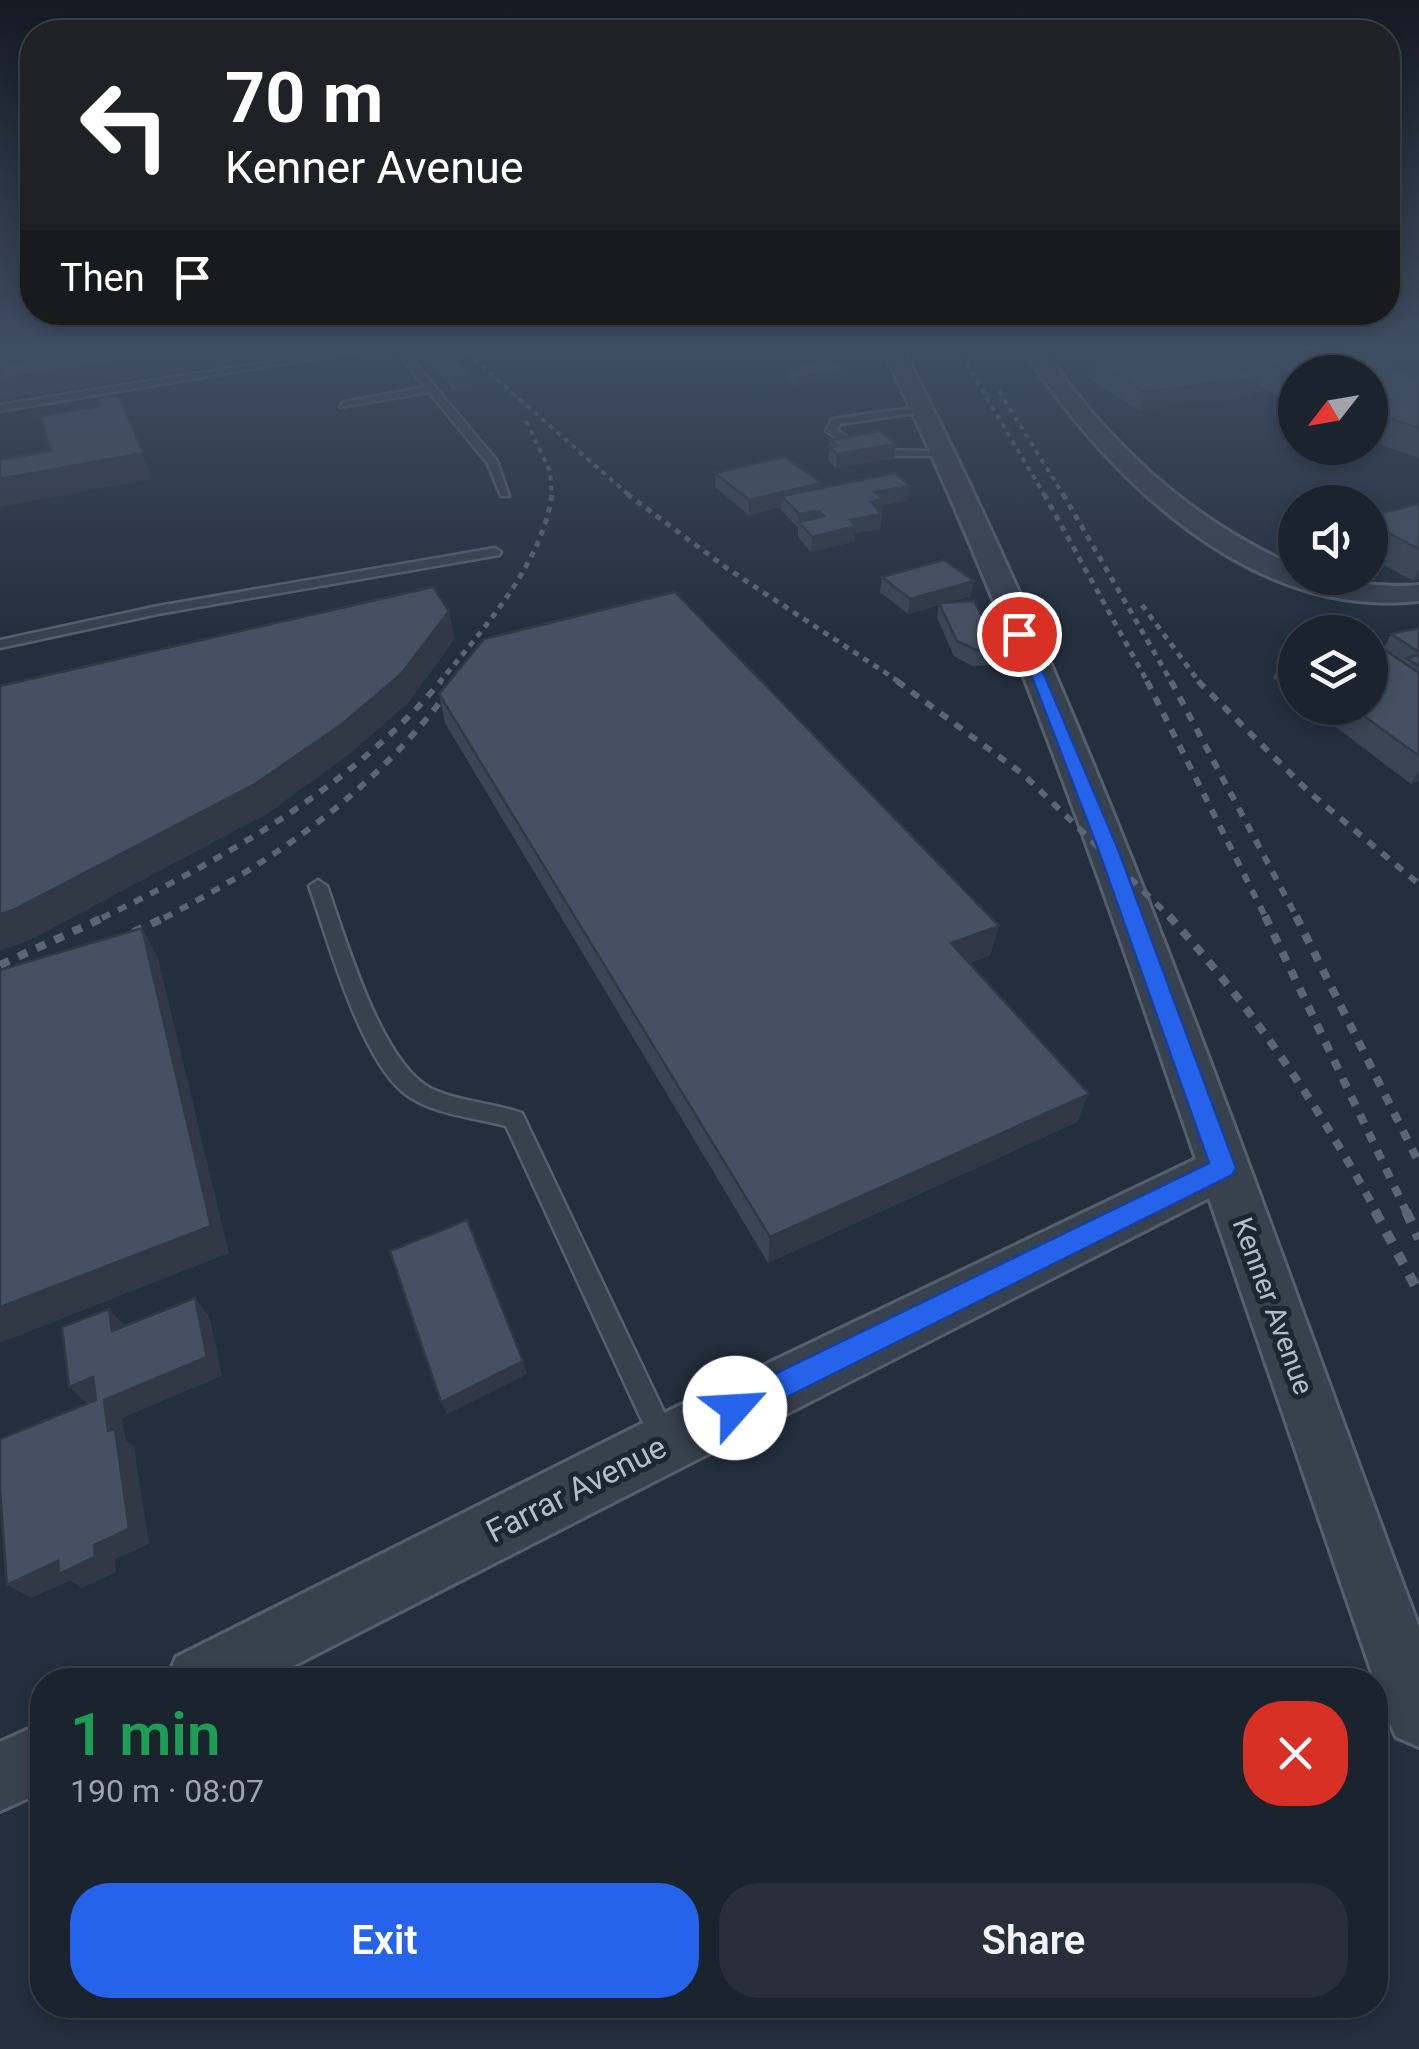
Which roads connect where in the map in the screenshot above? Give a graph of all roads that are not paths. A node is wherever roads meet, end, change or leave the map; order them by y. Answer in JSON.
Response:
{"nodes":[{"id":1,"x":475,"y":442,"type":"edge"},
{"id":2,"x":845,"y":442,"type":"edge"},
{"id":3,"x":939,"y":442,"type":"edge"},
{"id":4,"x":1105,"y":442,"type":"edge"},
{"id":5,"x":945,"y":454,"type":"junction"},
{"id":6,"x":505,"y":494,"type":"dead end"},
{"id":7,"x":495,"y":552,"type":"dead end"},
{"id":8,"x":1278,"y":568,"type":"edge"},
{"id":9,"x":1419,"y":593,"type":"edge"},
{"id":10,"x":1370,"y":595,"type":"edge"},
{"id":11,"x":0,"y":644,"type":"edge"},
{"id":12,"x":318,"y":886,"type":"dead end"},
{"id":13,"x":1223,"y":1168,"type":"junction"},
{"id":14,"x":665,"y":1442,"type":"junction"},
{"id":15,"x":222,"y":1668,"type":"edge"},
{"id":16,"x":1419,"y":1714,"type":"edge"},
{"id":17,"x":30,"y":1762,"type":"edge"},
{"id":18,"x":0,"y":1777,"type":"edge"}],
"edges":[{"from":1,"to":6,"type":"lane"},
{"from":2,"to":5,"type":"lane"},
{"from":3,"to":5,"type":"street","name":"Kenner Avenue"},
{"from":4,"to":8,"type":"street"},
{"from":5,"to":13,"type":"street","name":"Kenner Avenue"},
{"from":7,"to":11,"type":"lane"},
{"from":9,"to":10,"type":"street"},
{"from":12,"to":14,"type":"lane"},
{"from":13,"to":14,"type":"street","name":"Farrar Avenue"},
{"from":13,"to":16,"type":"street","name":"Kenner Avenue"},
{"from":14,"to":15,"type":"street","name":"Farrar Avenue"},
{"from":17,"to":18,"type":"street"}]}
